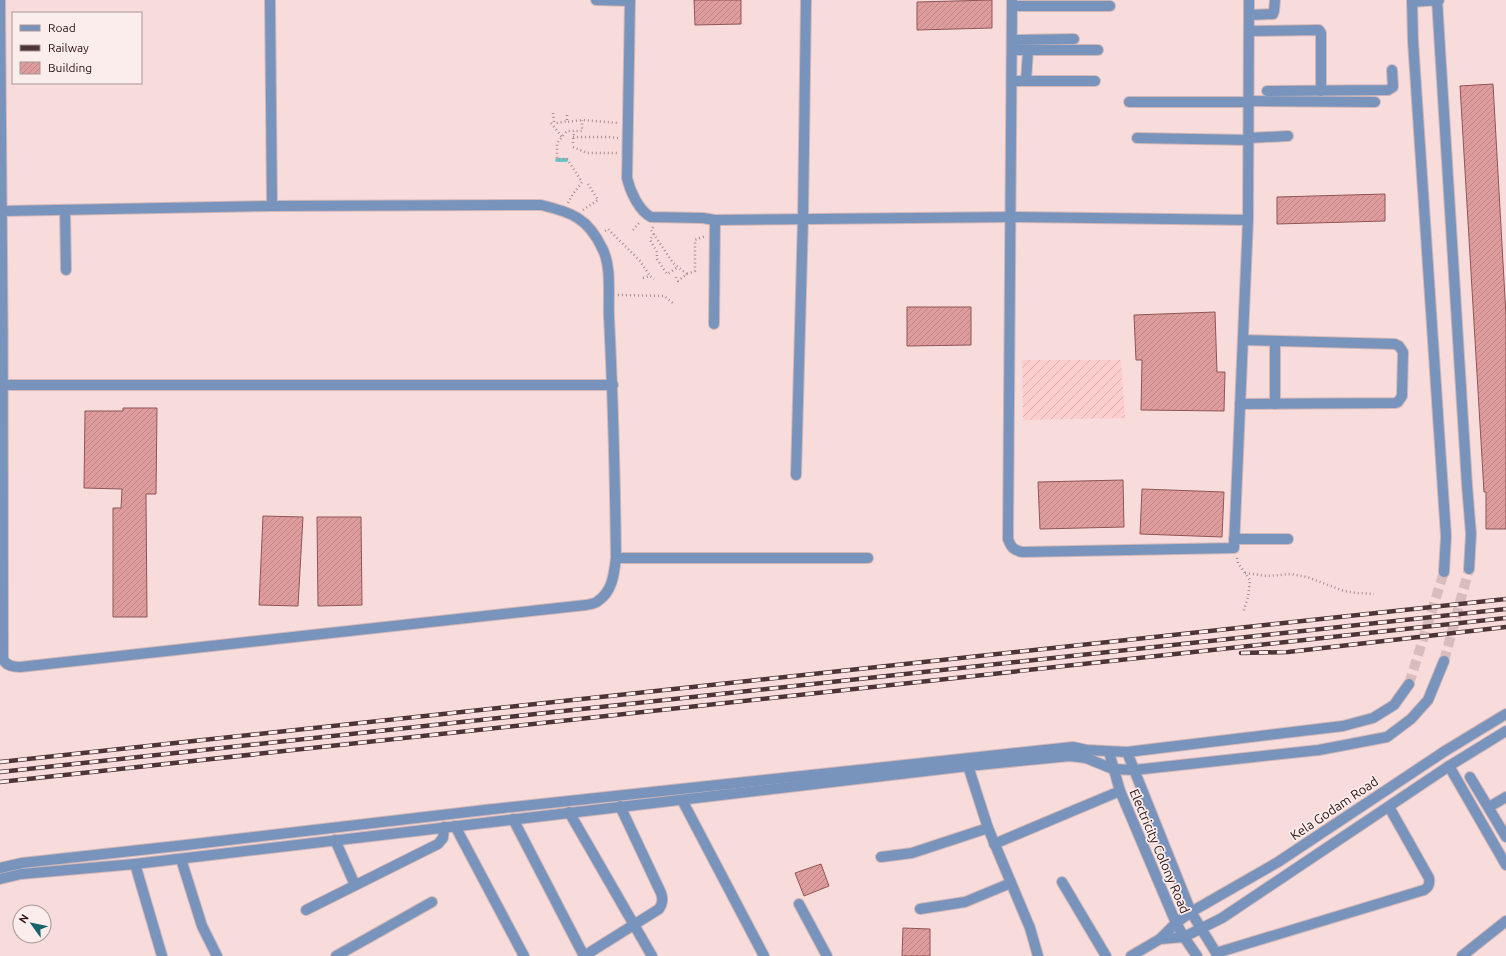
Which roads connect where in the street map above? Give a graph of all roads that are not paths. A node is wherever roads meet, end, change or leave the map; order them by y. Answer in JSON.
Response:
{"nodes":[{"id":1,"x":0,"y":0,"type":"edge"},
{"id":2,"x":270,"y":0,"type":"edge"},
{"id":3,"x":596,"y":0,"type":"edge"},
{"id":4,"x":806,"y":0,"type":"edge"},
{"id":5,"x":1249,"y":0,"type":"edge"},
{"id":6,"x":1274,"y":0,"type":"edge"},
{"id":7,"x":1438,"y":0,"type":"edge"},
{"id":8,"x":630,"y":1,"type":"edge"},
{"id":9,"x":1412,"y":1,"type":"edge"},
{"id":10,"x":1012,"y":3,"type":"edge"},
{"id":11,"x":1110,"y":6,"type":"dead end"},
{"id":12,"x":1249,"y":15,"type":"junction"},
{"id":13,"x":1249,"y":31,"type":"junction"},
{"id":14,"x":0,"y":32,"type":"edge"},
{"id":15,"x":1074,"y":39,"type":"dead end"},
{"id":16,"x":1012,"y":45,"type":"junction"},
{"id":17,"x":1028,"y":50,"type":"junction"},
{"id":18,"x":1098,"y":50,"type":"dead end"},
{"id":19,"x":1392,"y":70,"type":"dead end"},
{"id":20,"x":1012,"y":81,"type":"junction"},
{"id":21,"x":1026,"y":81,"type":"junction"},
{"id":22,"x":1095,"y":81,"type":"dead end"},
{"id":23,"x":1267,"y":91,"type":"dead end"},
{"id":24,"x":1321,"y":91,"type":"junction"},
{"id":25,"x":1249,"y":101,"type":"junction"},
{"id":26,"x":1130,"y":102,"type":"dead end"},
{"id":27,"x":1375,"y":102,"type":"dead end"},
{"id":28,"x":1288,"y":136,"type":"dead end"},
{"id":29,"x":1137,"y":138,"type":"dead end"},
{"id":30,"x":1248,"y":139,"type":"junction"},
{"id":31,"x":272,"y":206,"type":"junction"},
{"id":32,"x":65,"y":210,"type":"junction"},
{"id":33,"x":2,"y":211,"type":"junction"},
{"id":34,"x":1011,"y":217,"type":"junction"},
{"id":35,"x":803,"y":218,"type":"junction"},
{"id":36,"x":715,"y":220,"type":"junction"},
{"id":37,"x":1248,"y":220,"type":"junction"},
{"id":38,"x":66,"y":270,"type":"dead end"},
{"id":39,"x":714,"y":324,"type":"dead end"},
{"id":40,"x":1243,"y":340,"type":"junction"},
{"id":41,"x":1275,"y":341,"type":"junction"},
{"id":42,"x":4,"y":385,"type":"junction"},
{"id":43,"x":612,"y":385,"type":"junction"},
{"id":44,"x":1240,"y":404,"type":"junction"},
{"id":45,"x":1275,"y":404,"type":"junction"},
{"id":46,"x":796,"y":475,"type":"dead end"},
{"id":47,"x":1288,"y":539,"type":"dead end"},
{"id":48,"x":1234,"y":543,"type":"junction"},
{"id":49,"x":616,"y":558,"type":"junction"},
{"id":50,"x":868,"y":558,"type":"dead end"},
{"id":51,"x":1469,"y":569,"type":"tunnel mouth"},
{"id":52,"x":1444,"y":572,"type":"tunnel mouth"},
{"id":53,"x":1444,"y":661,"type":"tunnel mouth"},
{"id":54,"x":1409,"y":684,"type":"tunnel mouth"},
{"id":55,"x":1506,"y":714,"type":"edge"},
{"id":56,"x":1506,"y":731,"type":"edge"},
{"id":57,"x":1108,"y":752,"type":"junction"},
{"id":58,"x":1127,"y":752,"type":"junction"},
{"id":59,"x":968,"y":766,"type":"junction"},
{"id":60,"x":1449,"y":766,"type":"junction"},
{"id":61,"x":1113,"y":770,"type":"junction"},
{"id":62,"x":1134,"y":770,"type":"junction"},
{"id":63,"x":1470,"y":777,"type":"dead end"},
{"id":64,"x":1120,"y":791,"type":"junction"},
{"id":65,"x":1506,"y":797,"type":"edge"},
{"id":66,"x":682,"y":800,"type":"junction"},
{"id":67,"x":620,"y":806,"type":"junction"},
{"id":68,"x":1389,"y":806,"type":"junction"},
{"id":69,"x":1489,"y":807,"type":"junction"},
{"id":70,"x":569,"y":812,"type":"junction"},
{"id":71,"x":513,"y":819,"type":"junction"},
{"id":72,"x":455,"y":826,"type":"junction"},
{"id":73,"x":444,"y":827,"type":"junction"},
{"id":74,"x":988,"y":828,"type":"junction"},
{"id":75,"x":1506,"y":837,"type":"edge"},
{"id":76,"x":335,"y":840,"type":"junction"},
{"id":77,"x":994,"y":844,"type":"junction"},
{"id":78,"x":1503,"y":854,"type":"edge"},
{"id":79,"x":882,"y":857,"type":"dead end"},
{"id":80,"x":180,"y":858,"type":"junction"},
{"id":81,"x":135,"y":864,"type":"junction"},
{"id":82,"x":1506,"y":865,"type":"edge"},
{"id":83,"x":0,"y":868,"type":"edge"},
{"id":84,"x":0,"y":879,"type":"edge"},
{"id":85,"x":1062,"y":882,"type":"dead end"},
{"id":86,"x":1011,"y":883,"type":"junction"},
{"id":87,"x":355,"y":885,"type":"junction"},
{"id":88,"x":432,"y":902,"type":"dead end"},
{"id":89,"x":799,"y":904,"type":"dead end"},
{"id":90,"x":306,"y":910,"type":"dead end"},
{"id":91,"x":920,"y":910,"type":"dead end"},
{"id":92,"x":1191,"y":912,"type":"junction"},
{"id":93,"x":1506,"y":921,"type":"edge"},
{"id":94,"x":1176,"y":923,"type":"junction"},
{"id":95,"x":634,"y":925,"type":"junction"},
{"id":96,"x":1200,"y":929,"type":"junction"},
{"id":97,"x":1184,"y":937,"type":"junction"},
{"id":98,"x":1160,"y":939,"type":"junction"},
{"id":99,"x":1217,"y":954,"type":"edge"},
{"id":100,"x":341,"y":955,"type":"edge"},
{"id":101,"x":589,"y":955,"type":"edge"},
{"id":102,"x":162,"y":956,"type":"edge"},
{"id":103,"x":217,"y":956,"type":"edge"},
{"id":104,"x":524,"y":956,"type":"edge"},
{"id":105,"x":652,"y":956,"type":"edge"},
{"id":106,"x":764,"y":956,"type":"edge"},
{"id":107,"x":827,"y":956,"type":"edge"},
{"id":108,"x":1038,"y":956,"type":"edge"},
{"id":109,"x":1106,"y":956,"type":"edge"},
{"id":110,"x":1131,"y":956,"type":"edge"},
{"id":111,"x":1197,"y":956,"type":"edge"},
{"id":112,"x":1462,"y":956,"type":"edge"}],
"edges":[{"from":1,"to":14,"type":"street"},
{"from":2,"to":31,"type":"street"},
{"from":3,"to":8,"type":"street"},
{"from":4,"to":35,"type":"street"},
{"from":5,"to":12,"type":"street"},
{"from":6,"to":12,"type":"street"},
{"from":7,"to":9,"type":"street"},
{"from":7,"to":51,"type":"street"},
{"from":8,"to":36,"type":"street"},
{"from":9,"to":52,"type":"street"},
{"from":10,"to":11,"type":"street"},
{"from":10,"to":16,"type":"street"},
{"from":12,"to":13,"type":"street"},
{"from":13,"to":24,"type":"street"},
{"from":13,"to":25,"type":"street"},
{"from":14,"to":33,"type":"street"},
{"from":15,"to":16,"type":"street"},
{"from":16,"to":17,"type":"street"},
{"from":16,"to":20,"type":"street"},
{"from":17,"to":18,"type":"street"},
{"from":17,"to":21,"type":"street"},
{"from":19,"to":24,"type":"street"},
{"from":20,"to":21,"type":"street"},
{"from":20,"to":34,"type":"street"},
{"from":21,"to":22,"type":"street"},
{"from":23,"to":24,"type":"street"},
{"from":25,"to":26,"type":"street"},
{"from":25,"to":27,"type":"street"},
{"from":25,"to":30,"type":"street"},
{"from":28,"to":30,"type":"street"},
{"from":29,"to":30,"type":"street"},
{"from":30,"to":37,"type":"street"},
{"from":31,"to":32,"type":"street"},
{"from":31,"to":43,"type":"street"},
{"from":32,"to":33,"type":"street"},
{"from":32,"to":38,"type":"street"},
{"from":33,"to":42,"type":"street"},
{"from":34,"to":35,"type":"street"},
{"from":34,"to":37,"type":"street"},
{"from":34,"to":48,"type":"street"},
{"from":35,"to":36,"type":"street"},
{"from":35,"to":46,"type":"street"},
{"from":36,"to":39,"type":"street"},
{"from":37,"to":40,"type":"street"},
{"from":40,"to":41,"type":"street"},
{"from":40,"to":44,"type":"street"},
{"from":41,"to":45,"type":"street"},
{"from":41,"to":45,"type":"street"},
{"from":42,"to":43,"type":"street"},
{"from":42,"to":49,"type":"street"},
{"from":43,"to":49,"type":"street"},
{"from":44,"to":45,"type":"street"},
{"from":44,"to":48,"type":"street"},
{"from":47,"to":48,"type":"street"},
{"from":49,"to":50,"type":"street"},
{"from":53,"to":62,"type":"street"},
{"from":54,"to":58,"type":"street"},
{"from":55,"to":92,"type":"street","name":"Kela Godam Road"},
{"from":56,"to":60,"type":"street"},
{"from":57,"to":58,"type":"street"},
{"from":57,"to":61,"type":"street","name":"Electricity Colony Road"},
{"from":57,"to":83,"type":"street"},
{"from":58,"to":62,"type":"street","name":"Electricity Colony Road"},
{"from":59,"to":61,"type":"street"},
{"from":59,"to":66,"type":"street"},
{"from":59,"to":74,"type":"street"},
{"from":60,"to":68,"type":"street"},
{"from":60,"to":78,"type":"street"},
{"from":61,"to":62,"type":"street"},
{"from":61,"to":64,"type":"street","name":"Electricity Colony Road"},
{"from":62,"to":92,"type":"street","name":"Electricity Colony Road"},
{"from":63,"to":69,"type":"street"},
{"from":64,"to":77,"type":"street"},
{"from":64,"to":94,"type":"street","name":"Electricity Colony Road"},
{"from":65,"to":69,"type":"street"},
{"from":66,"to":67,"type":"street"},
{"from":66,"to":106,"type":"street"},
{"from":67,"to":70,"type":"street"},
{"from":67,"to":95,"type":"street"},
{"from":68,"to":96,"type":"street"},
{"from":68,"to":99,"type":"street"},
{"from":69,"to":75,"type":"street"},
{"from":70,"to":71,"type":"street"},
{"from":70,"to":95,"type":"street"},
{"from":71,"to":72,"type":"street"},
{"from":71,"to":101,"type":"street"},
{"from":72,"to":73,"type":"street"},
{"from":72,"to":104,"type":"street"},
{"from":73,"to":76,"type":"street"},
{"from":73,"to":87,"type":"street"},
{"from":74,"to":77,"type":"street"},
{"from":74,"to":79,"type":"street"},
{"from":76,"to":80,"type":"street"},
{"from":76,"to":87,"type":"street"},
{"from":77,"to":86,"type":"street"},
{"from":78,"to":82,"type":"street"},
{"from":80,"to":81,"type":"street"},
{"from":80,"to":103,"type":"street"},
{"from":81,"to":84,"type":"street"},
{"from":81,"to":102,"type":"street"},
{"from":85,"to":109,"type":"street"},
{"from":86,"to":91,"type":"street"},
{"from":86,"to":108,"type":"street"},
{"from":87,"to":90,"type":"street"},
{"from":88,"to":100,"type":"street"},
{"from":89,"to":107,"type":"street"},
{"from":92,"to":94,"type":"street","name":"Kela Godam Road"},
{"from":92,"to":96,"type":"street","name":"Electricity Colony Road"},
{"from":93,"to":112,"type":"street"},
{"from":94,"to":97,"type":"street","name":"Electricity Colony Road"},
{"from":94,"to":98,"type":"street","name":"Kela Godam Road"},
{"from":95,"to":101,"type":"street"},
{"from":95,"to":105,"type":"street"},
{"from":96,"to":97,"type":"street"},
{"from":96,"to":99,"type":"street","name":"Electricity Colony Road"},
{"from":97,"to":98,"type":"street"},
{"from":97,"to":111,"type":"street","name":"Electricity Colony Road"},
{"from":98,"to":110,"type":"street"}]}
